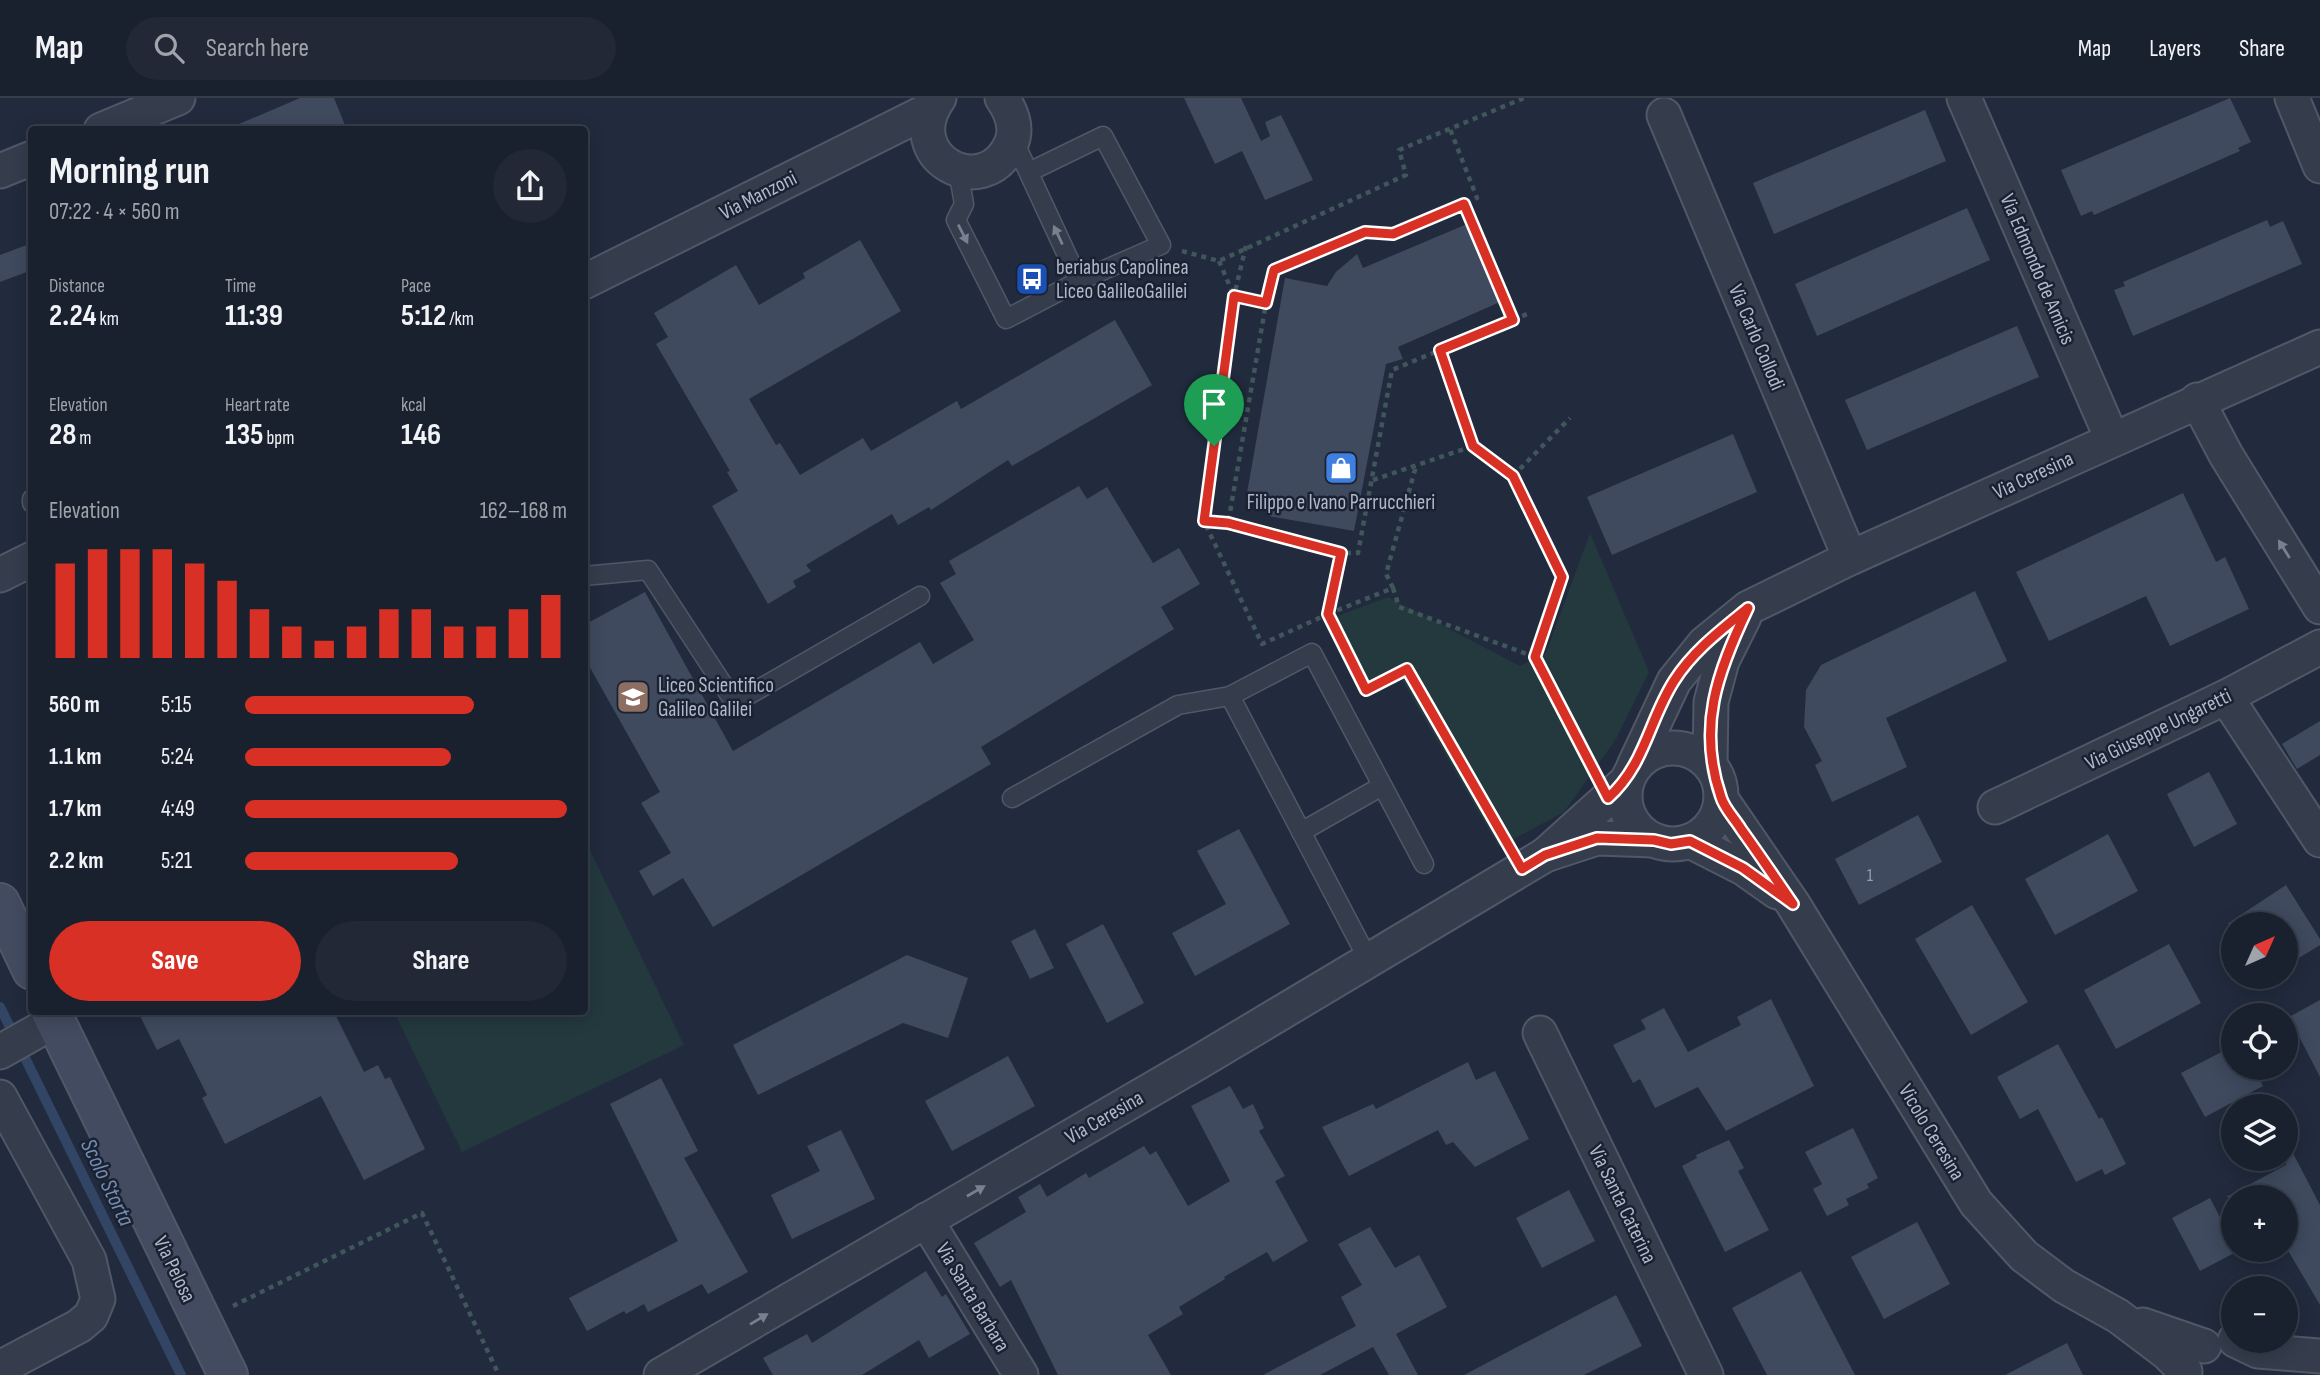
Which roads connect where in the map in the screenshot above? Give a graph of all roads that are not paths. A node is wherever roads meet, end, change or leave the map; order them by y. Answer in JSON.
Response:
{"nodes":[{"id":1,"x":178,"y":98,"type":"edge"},
{"id":2,"x":1002,"y":98,"type":"edge"},
{"id":3,"x":1964,"y":98,"type":"edge"},
{"id":4,"x":2292,"y":98,"type":"edge"},
{"id":5,"x":935,"y":104,"type":"edge"},
{"id":6,"x":1664,"y":115,"type":"dead end"},
{"id":7,"x":111,"y":126,"type":"edge"},
{"id":8,"x":881,"y":134,"type":"junction"},
{"id":9,"x":1013,"y":139,"type":"junction"},
{"id":10,"x":28,"y":160,"type":"edge"},
{"id":11,"x":948,"y":164,"type":"junction"},
{"id":12,"x":2320,"y":166,"type":"edge"},
{"id":13,"x":0,"y":171,"type":"edge"},
{"id":14,"x":1029,"y":172,"type":"junction"},
{"id":15,"x":588,"y":280,"type":"edge"},
{"id":16,"x":1079,"y":281,"type":"junction"},
{"id":17,"x":2320,"y":347,"type":"edge"},
{"id":18,"x":2197,"y":400,"type":"junction"},
{"id":19,"x":2112,"y":439,"type":"junction"},
{"id":20,"x":1850,"y":558,"type":"junction"},
{"id":21,"x":28,"y":561,"type":"edge"},
{"id":22,"x":0,"y":575,"type":"edge"},
{"id":23,"x":588,"y":576,"type":"edge"},
{"id":24,"x":920,"y":596,"type":"dead end"},
{"id":25,"x":2320,"y":607,"type":"edge"},
{"id":26,"x":1748,"y":608,"type":"junction"},
{"id":27,"x":2320,"y":647,"type":"edge"},
{"id":28,"x":1230,"y":696,"type":"junction"},
{"id":29,"x":2226,"y":697,"type":"junction"},
{"id":30,"x":1710,"y":764,"type":"junction"},
{"id":31,"x":1623,"y":782,"type":"junction"},
{"id":32,"x":1382,"y":786,"type":"junction"},
{"id":33,"x":1012,"y":799,"type":"dead end"},
{"id":34,"x":1721,"y":799,"type":"junction"},
{"id":35,"x":1995,"y":807,"type":"dead end"},
{"id":36,"x":1301,"y":832,"type":"junction"},
{"id":37,"x":1654,"y":840,"type":"junction"},
{"id":38,"x":2320,"y":840,"type":"edge"},
{"id":39,"x":1690,"y":841,"type":"junction"},
{"id":40,"x":1533,"y":862,"type":"junction"},
{"id":41,"x":1424,"y":864,"type":"dead end"},
{"id":42,"x":0,"y":902,"type":"edge"},
{"id":43,"x":1793,"y":904,"type":"junction"},
{"id":44,"x":1369,"y":961,"type":"junction"},
{"id":45,"x":28,"y":962,"type":"edge"},
{"id":46,"x":1540,"y":1033,"type":"dead end"},
{"id":47,"x":28,"y":1034,"type":"edge"},
{"id":48,"x":0,"y":1097,"type":"edge"},
{"id":49,"x":926,"y":1220,"type":"junction"},
{"id":50,"x":2320,"y":1356,"type":"edge"},
{"id":51,"x":2224,"y":1357,"type":"edge"},
{"id":52,"x":706,"y":1365,"type":"edge"},
{"id":53,"x":0,"y":1368,"type":"edge"},
{"id":54,"x":228,"y":1375,"type":"edge"},
{"id":55,"x":661,"y":1375,"type":"edge"},
{"id":56,"x":1021,"y":1375,"type":"edge"},
{"id":57,"x":1706,"y":1375,"type":"edge"}],
"edges":[{"from":1,"to":7,"type":"street"},
{"from":2,"to":9,"type":"street"},
{"from":3,"to":19,"type":"street","name":"Via Edmondo de Amicis"},
{"from":4,"to":12,"type":"street"},
{"from":5,"to":8,"type":"street","name":"Via Manzoni"},
{"from":5,"to":11,"type":"street"},
{"from":6,"to":20,"type":"street","name":"Via Carlo Collodi"},
{"from":8,"to":11,"type":"street"},
{"from":8,"to":15,"type":"street","name":"Via Manzoni"},
{"from":9,"to":11,"type":"street"},
{"from":9,"to":14,"type":"lane"},
{"from":10,"to":13,"type":"street"},
{"from":11,"to":16,"type":"lane","one_way":true},
{"from":16,"to":14,"type":"lane","one_way":true},
{"from":14,"to":16,"type":"lane"},
{"from":17,"to":18,"type":"street","name":"Via Ceresina"},
{"from":18,"to":19,"type":"street","name":"Via Ceresina"},
{"from":25,"to":18,"type":"street","one_way":true},
{"from":19,"to":20,"type":"street","name":"Via Ceresina"},
{"from":20,"to":26,"type":"street","name":"Via Ceresina"},
{"from":21,"to":22,"type":"street"},
{"from":23,"to":24,"type":"lane"},
{"from":26,"to":30,"type":"street"},
{"from":26,"to":31,"type":"street","name":"Via Ceresina"},
{"from":27,"to":29,"type":"street","name":"Via Giuseppe Ungaretti"},
{"from":28,"to":32,"type":"lane"},
{"from":28,"to":33,"type":"lane"},
{"from":28,"to":36,"type":"lane"},
{"from":29,"to":35,"type":"street","name":"Via Giuseppe Ungaretti"},
{"from":29,"to":38,"type":"street"},
{"from":30,"to":31,"type":"street","name":"Via Ceresina"},
{"from":30,"to":34,"type":"street"},
{"from":31,"to":37,"type":"street","name":"Via Ceresina"},
{"from":31,"to":40,"type":"street","name":"Via Ceresina"},
{"from":32,"to":36,"type":"lane"},
{"from":32,"to":41,"type":"lane"},
{"from":34,"to":39,"type":"street"},
{"from":34,"to":43,"type":"street","name":"Vicolo Ceresina"},
{"from":36,"to":44,"type":"lane"},
{"from":37,"to":39,"type":"street","name":"Via Ceresina"},
{"from":37,"to":40,"type":"street","name":"Via Ceresina"},
{"from":39,"to":43,"type":"street","name":"Vicolo Ceresina"},
{"from":40,"to":44,"type":"street","name":"Via Ceresina"},
{"from":42,"to":45,"type":"main road"},
{"from":43,"to":51,"type":"street","name":"Vicolo Ceresina"},
{"from":49,"to":44,"type":"street","name":"Via Ceresina","one_way":true},
{"from":46,"to":57,"type":"street","name":"Via Santa Caterina"},
{"from":47,"to":54,"type":"main road","name":"Via Pelosa"},
{"from":48,"to":53,"type":"street"},
{"from":52,"to":49,"type":"street","name":"Via Ceresina","one_way":true},
{"from":49,"to":56,"type":"street","name":"Via Santa Barbara"},
{"from":50,"to":51,"type":"street","name":"Vicolo Ceresina"},
{"from":52,"to":55,"type":"street","name":"Via Ceresina"}]}
